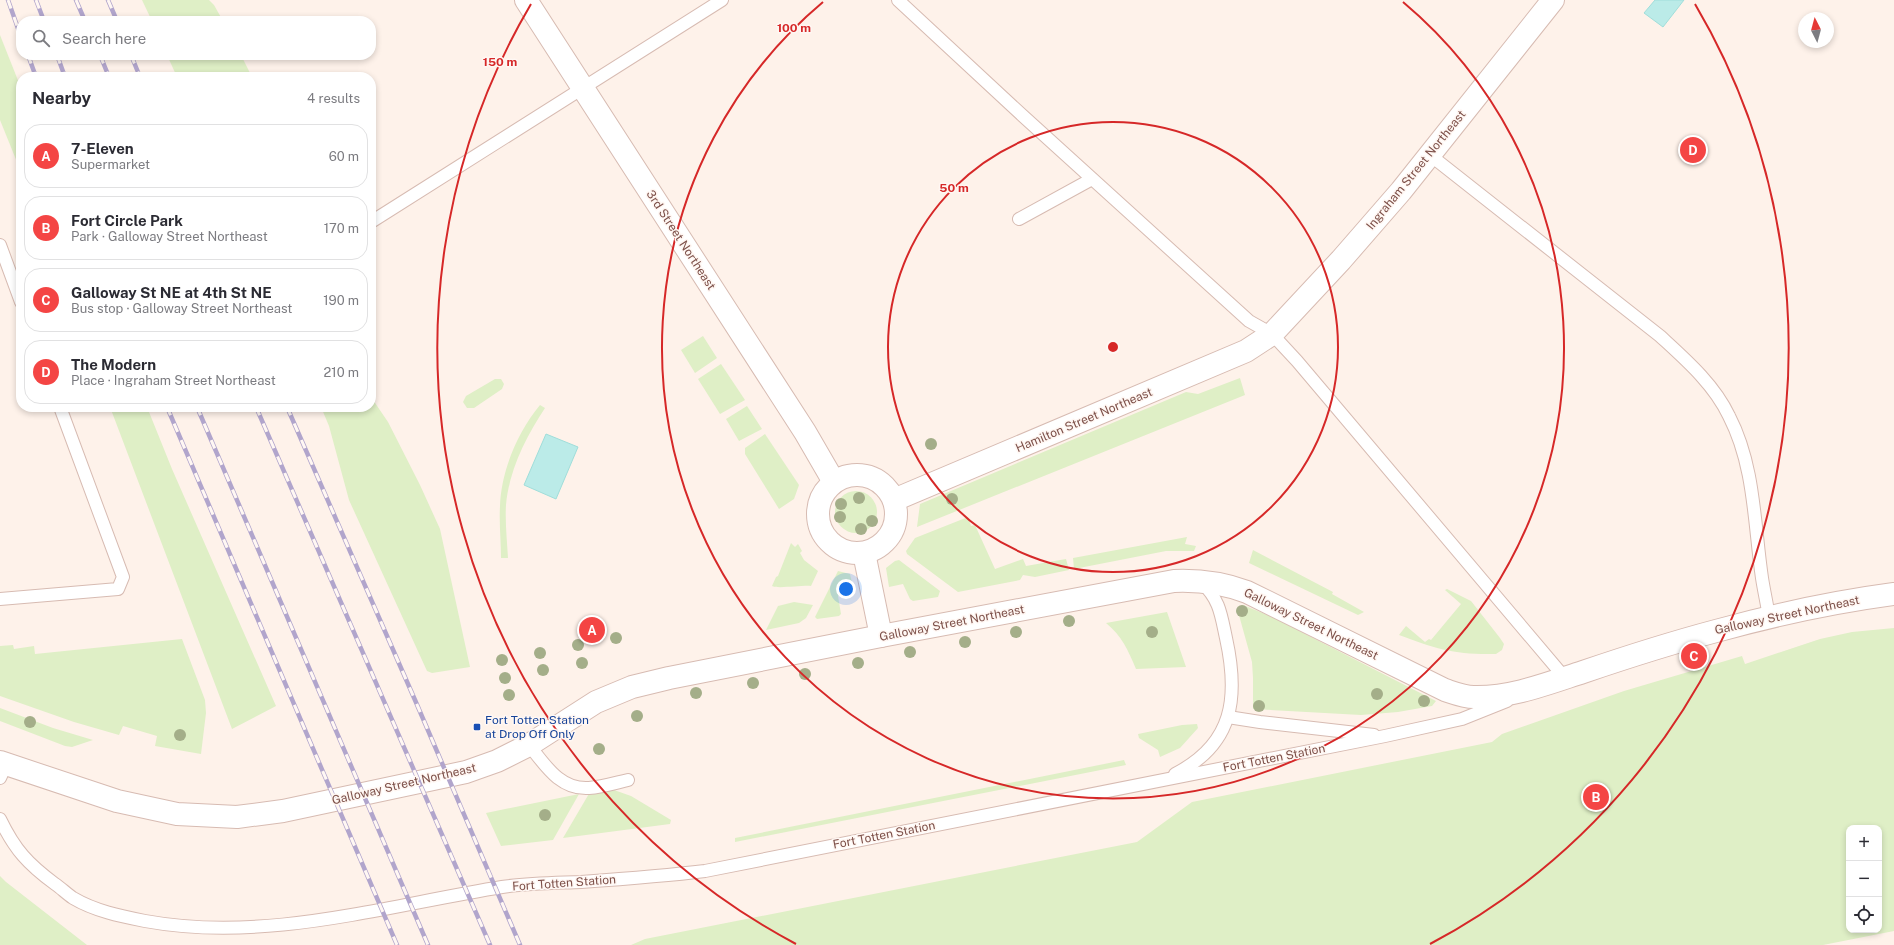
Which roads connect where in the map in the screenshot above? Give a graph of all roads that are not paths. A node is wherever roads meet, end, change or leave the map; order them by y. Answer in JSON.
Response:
{"nodes":[{"id":1,"x":526,"y":0,"type":"edge"},
{"id":2,"x":722,"y":0,"type":"edge"},
{"id":3,"x":898,"y":0,"type":"edge"},
{"id":4,"x":1553,"y":0,"type":"edge"},
{"id":5,"x":584,"y":88,"type":"junction"},
{"id":6,"x":1430,"y":155,"type":"junction"},
{"id":7,"x":1092,"y":179,"type":"junction"},
{"id":8,"x":376,"y":219,"type":"edge"},
{"id":9,"x":1019,"y":219,"type":"dead end"},
{"id":10,"x":0,"y":245,"type":"edge"},
{"id":11,"x":16,"y":288,"type":"edge"},
{"id":12,"x":1272,"y":334,"type":"junction"},
{"id":13,"x":62,"y":412,"type":"edge"},
{"id":14,"x":834,"y":482,"type":"junction"},
{"id":15,"x":894,"y":500,"type":"junction"},
{"id":16,"x":864,"y":553,"type":"junction"},
{"id":17,"x":1202,"y":582,"type":"junction"},
{"id":18,"x":1894,"y":594,"type":"edge"},
{"id":19,"x":0,"y":599,"type":"edge"},
{"id":20,"x":1769,"y":617,"type":"junction"},
{"id":21,"x":881,"y":636,"type":"junction"},
{"id":22,"x":1565,"y":678,"type":"junction"},
{"id":23,"x":1532,"y":688,"type":"junction"},
{"id":24,"x":1228,"y":717,"type":"junction"},
{"id":25,"x":1385,"y":736,"type":"junction"},
{"id":26,"x":529,"y":745,"type":"junction"},
{"id":27,"x":2,"y":768,"type":"edge"},
{"id":28,"x":628,"y":780,"type":"dead end"},
{"id":29,"x":1163,"y":780,"type":"junction"},
{"id":30,"x":0,"y":819,"type":"edge"}],
"edges":[{"from":1,"to":5,"type":"street","name":"3rd Street Northeast"},
{"from":2,"to":5,"type":"lane"},
{"from":3,"to":7,"type":"lane"},
{"from":4,"to":6,"type":"street","name":"Ingraham Street Northeast"},
{"from":5,"to":8,"type":"lane"},
{"from":5,"to":14,"type":"street","name":"3rd Street Northeast"},
{"from":6,"to":12,"type":"street","name":"Ingraham Street Northeast"},
{"from":6,"to":20,"type":"lane"},
{"from":7,"to":9,"type":"lane"},
{"from":7,"to":12,"type":"lane"},
{"from":10,"to":11,"type":"lane"},
{"from":12,"to":15,"type":"street","name":"Hamilton Street Northeast"},
{"from":12,"to":22,"type":"lane"},
{"from":13,"to":19,"type":"lane"},
{"from":14,"to":15,"type":"street"},
{"from":14,"to":16,"type":"street"},
{"from":15,"to":16,"type":"street"},
{"from":16,"to":21,"type":"street"},
{"from":17,"to":21,"type":"street","name":"Galloway Street Northeast"},
{"from":17,"to":23,"type":"street","name":"Galloway Street Northeast"},
{"from":17,"to":24,"type":"lane","name":"Fort Totten Station"},
{"from":18,"to":20,"type":"street","name":"Galloway Street Northeast"},
{"from":20,"to":22,"type":"street","name":"Galloway Street Northeast"},
{"from":21,"to":26,"type":"street","name":"Galloway Street Northeast"},
{"from":22,"to":23,"type":"street","name":"Galloway Street Northeast"},
{"from":23,"to":25,"type":"lane","name":"Fort Totten Station"},
{"from":24,"to":25,"type":"lane","name":"Fort Totten Station"},
{"from":24,"to":29,"type":"lane","name":"Fort Totten Station"},
{"from":25,"to":29,"type":"lane","name":"Fort Totten Station"},
{"from":26,"to":27,"type":"street","name":"Galloway Street Northeast"},
{"from":26,"to":28,"type":"lane"},
{"from":29,"to":30,"type":"lane","name":"Fort Totten Station"}]}
